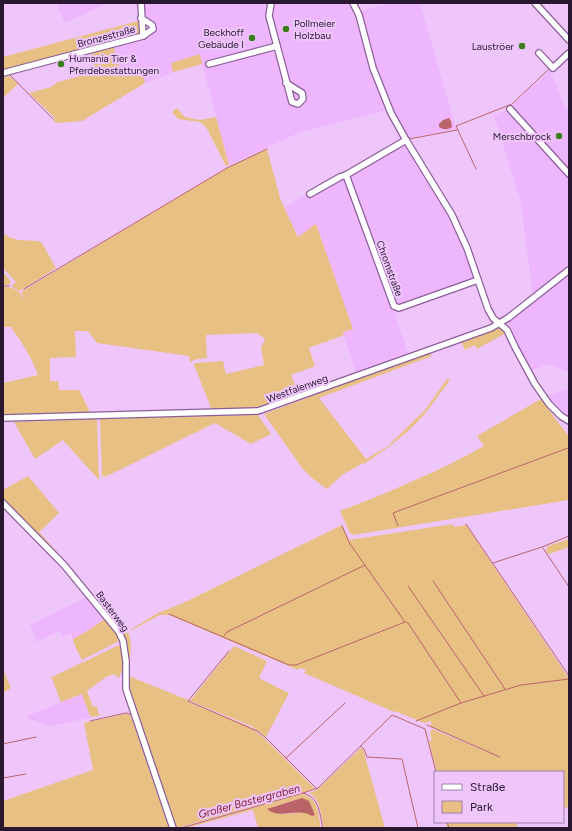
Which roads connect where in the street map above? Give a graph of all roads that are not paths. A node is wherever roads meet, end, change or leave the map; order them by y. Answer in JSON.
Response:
{"nodes":[{"id":1,"x":141,"y":3,"type":"edge"},
{"id":2,"x":271,"y":3,"type":"edge"},
{"id":3,"x":353,"y":3,"type":"edge"},
{"id":4,"x":535,"y":3,"type":"edge"},
{"id":5,"x":141,"y":18,"type":"junction"},
{"id":6,"x":143,"y":36,"type":"junction"},
{"id":7,"x":569,"y":40,"type":"edge"},
{"id":8,"x":277,"y":46,"type":"junction"},
{"id":9,"x":539,"y":53,"type":"dead end"},
{"id":10,"x":569,"y":53,"type":"edge"},
{"id":11,"x":209,"y":64,"type":"dead end"},
{"id":12,"x":3,"y":73,"type":"edge"},
{"id":13,"x":286,"y":83,"type":"dead end"},
{"id":14,"x":510,"y":109,"type":"dead end"},
{"id":15,"x":406,"y":140,"type":"junction"},
{"id":16,"x":569,"y":174,"type":"edge"},
{"id":17,"x":346,"y":175,"type":"junction"},
{"id":18,"x":310,"y":194,"type":"dead end"},
{"id":19,"x":569,"y":270,"type":"edge"},
{"id":20,"x":478,"y":280,"type":"junction"},
{"id":21,"x":500,"y":324,"type":"junction"},
{"id":22,"x":3,"y":418,"type":"edge"},
{"id":23,"x":569,"y":421,"type":"edge"},
{"id":24,"x":3,"y":503,"type":"edge"},
{"id":25,"x":173,"y":828,"type":"edge"}],
"edges":[{"from":1,"to":5,"type":"street","name":"Bronzestraße"},
{"from":2,"to":8,"type":"street"},
{"from":3,"to":15,"type":"street"},
{"from":4,"to":7,"type":"street"},
{"from":5,"to":6,"type":"street","name":"Bronzestraße"},
{"from":5,"to":6,"type":"street","name":"Bronzestraße"},
{"from":6,"to":12,"type":"street","name":"Bronzestraße"},
{"from":8,"to":11,"type":"street"},
{"from":8,"to":13,"type":"street"},
{"from":9,"to":10,"type":"street"},
{"from":14,"to":16,"type":"street"},
{"from":15,"to":17,"type":"street"},
{"from":15,"to":20,"type":"street"},
{"from":17,"to":18,"type":"street"},
{"from":17,"to":20,"type":"street","name":"Chromstraße"},
{"from":19,"to":21,"type":"street","name":"Westfalenweg"},
{"from":20,"to":21,"type":"street"},
{"from":21,"to":22,"type":"street","name":"Westfalenweg"},
{"from":21,"to":23,"type":"street"},
{"from":24,"to":25,"type":"street","name":"Basterweg"}]}
